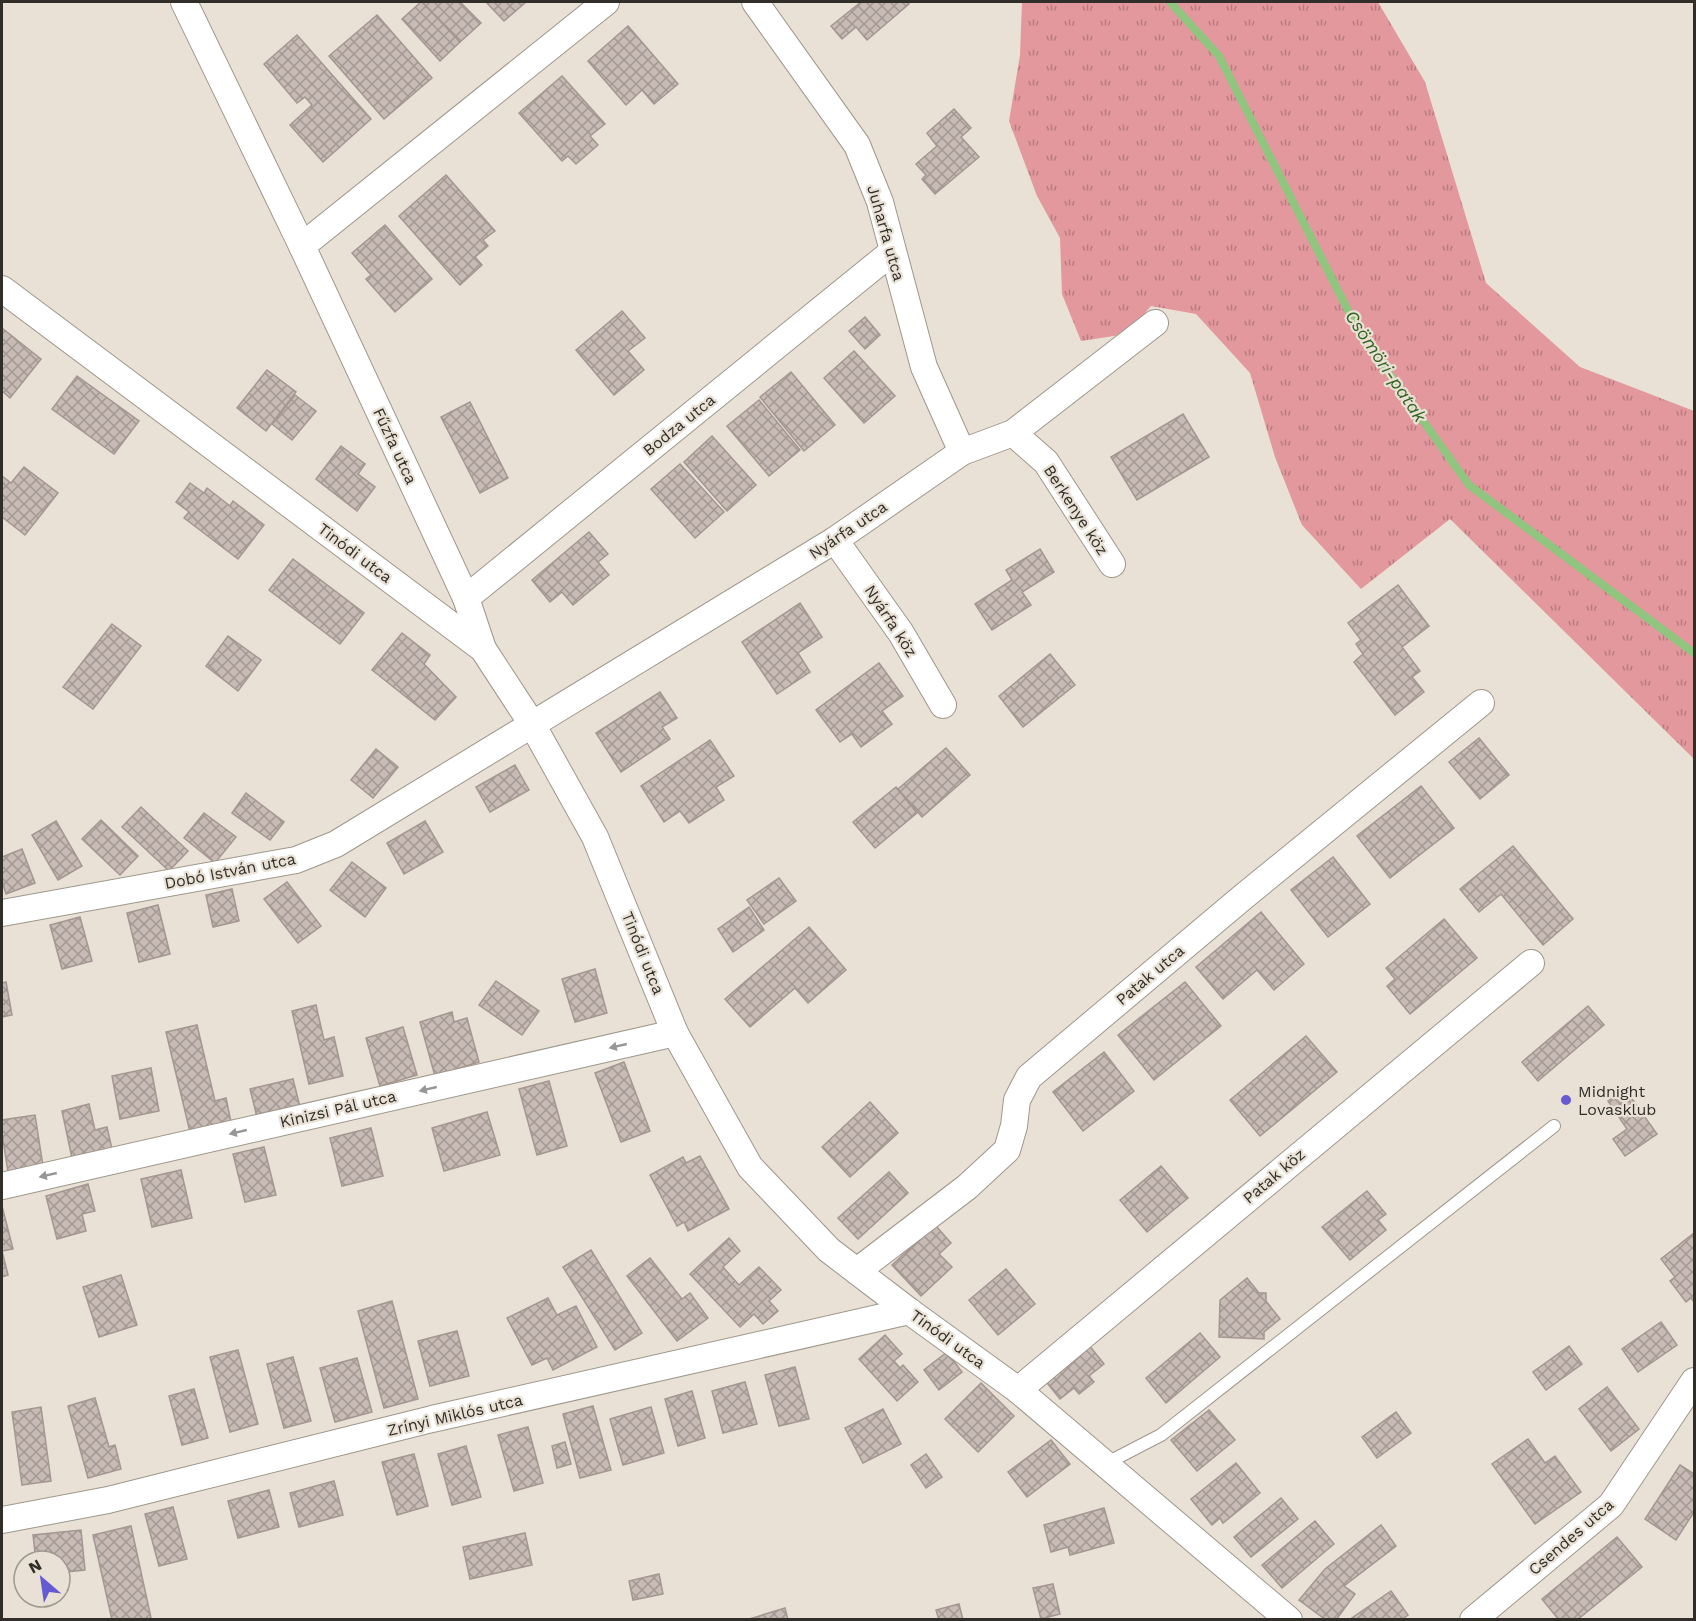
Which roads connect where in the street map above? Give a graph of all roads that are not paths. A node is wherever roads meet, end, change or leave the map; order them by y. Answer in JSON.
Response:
{"nodes":[{"id":1,"x":184,"y":2,"type":"edge"},
{"id":2,"x":606,"y":2,"type":"edge"},
{"id":3,"x":755,"y":2,"type":"edge"},
{"id":4,"x":302,"y":246,"type":"junction"},
{"id":5,"x":892,"y":252,"type":"junction"},
{"id":6,"x":2,"y":289,"type":"edge"},
{"id":7,"x":1155,"y":323,"type":"dead end"},
{"id":8,"x":1013,"y":433,"type":"junction"},
{"id":9,"x":962,"y":452,"type":"junction"},
{"id":10,"x":836,"y":540,"type":"junction"},
{"id":11,"x":1112,"y":564,"type":"dead end"},
{"id":12,"x":466,"y":598,"type":"junction"},
{"id":13,"x":483,"y":649,"type":"junction"},
{"id":14,"x":1481,"y":703,"type":"dead end"},
{"id":15,"x":943,"y":705,"type":"dead end"},
{"id":16,"x":532,"y":724,"type":"junction"},
{"id":17,"x":2,"y":913,"type":"edge"},
{"id":18,"x":1531,"y":963,"type":"dead end"},
{"id":19,"x":675,"y":1033,"type":"junction"},
{"id":20,"x":1554,"y":1126,"type":"dead end"},
{"id":21,"x":2,"y":1185,"type":"edge"},
{"id":22,"x":857,"y":1271,"type":"junction"},
{"id":23,"x":909,"y":1311,"type":"junction"},
{"id":24,"x":1695,"y":1381,"type":"edge"},
{"id":25,"x":1018,"y":1390,"type":"junction"},
{"id":26,"x":1105,"y":1464,"type":"junction"},
{"id":27,"x":2,"y":1520,"type":"edge"},
{"id":28,"x":1289,"y":1620,"type":"edge"},
{"id":29,"x":1473,"y":1620,"type":"edge"}],
"edges":[{"from":1,"to":4,"type":"street","name":"Fűzfa utca"},
{"from":2,"to":4,"type":"street"},
{"from":3,"to":5,"type":"street","name":"Juharfa utca"},
{"from":4,"to":12,"type":"street","name":"Fűzfa utca"},
{"from":5,"to":9,"type":"street","name":"Juharfa utca"},
{"from":5,"to":12,"type":"street","name":"Bodza utca"},
{"from":6,"to":13,"type":"street","name":"Tinódi utca"},
{"from":7,"to":8,"type":"street","name":"Nyárfa utca"},
{"from":8,"to":9,"type":"street","name":"Nyárfa utca"},
{"from":8,"to":11,"type":"street","name":"Berkenye köz"},
{"from":9,"to":10,"type":"street","name":"Nyárfa utca"},
{"from":10,"to":15,"type":"street","name":"Nyárfa köz"},
{"from":10,"to":16,"type":"street","name":"Nyárfa utca"},
{"from":12,"to":13,"type":"street","name":"Fűzfa utca"},
{"from":13,"to":16,"type":"street","name":"Tinódi utca"},
{"from":14,"to":22,"type":"street","name":"Patak utca"},
{"from":16,"to":17,"type":"street","name":"Dobó István utca"},
{"from":16,"to":19,"type":"street","name":"Tinódi utca"},
{"from":18,"to":25,"type":"street","name":"Patak köz"},
{"from":19,"to":21,"type":"street","name":"Kinizsi Pál utca","one_way":true},
{"from":19,"to":22,"type":"street","name":"Tinódi utca"},
{"from":20,"to":26,"type":"lane"},
{"from":22,"to":23,"type":"street","name":"Tinódi utca"},
{"from":23,"to":25,"type":"street","name":"Tinódi utca"},
{"from":23,"to":27,"type":"street","name":"Zrínyi Miklós utca"},
{"from":24,"to":29,"type":"street","name":"Csendes utca"},
{"from":25,"to":26,"type":"street","name":"Tinódi utca"},
{"from":26,"to":28,"type":"street","name":"Tinódi utca"}]}
